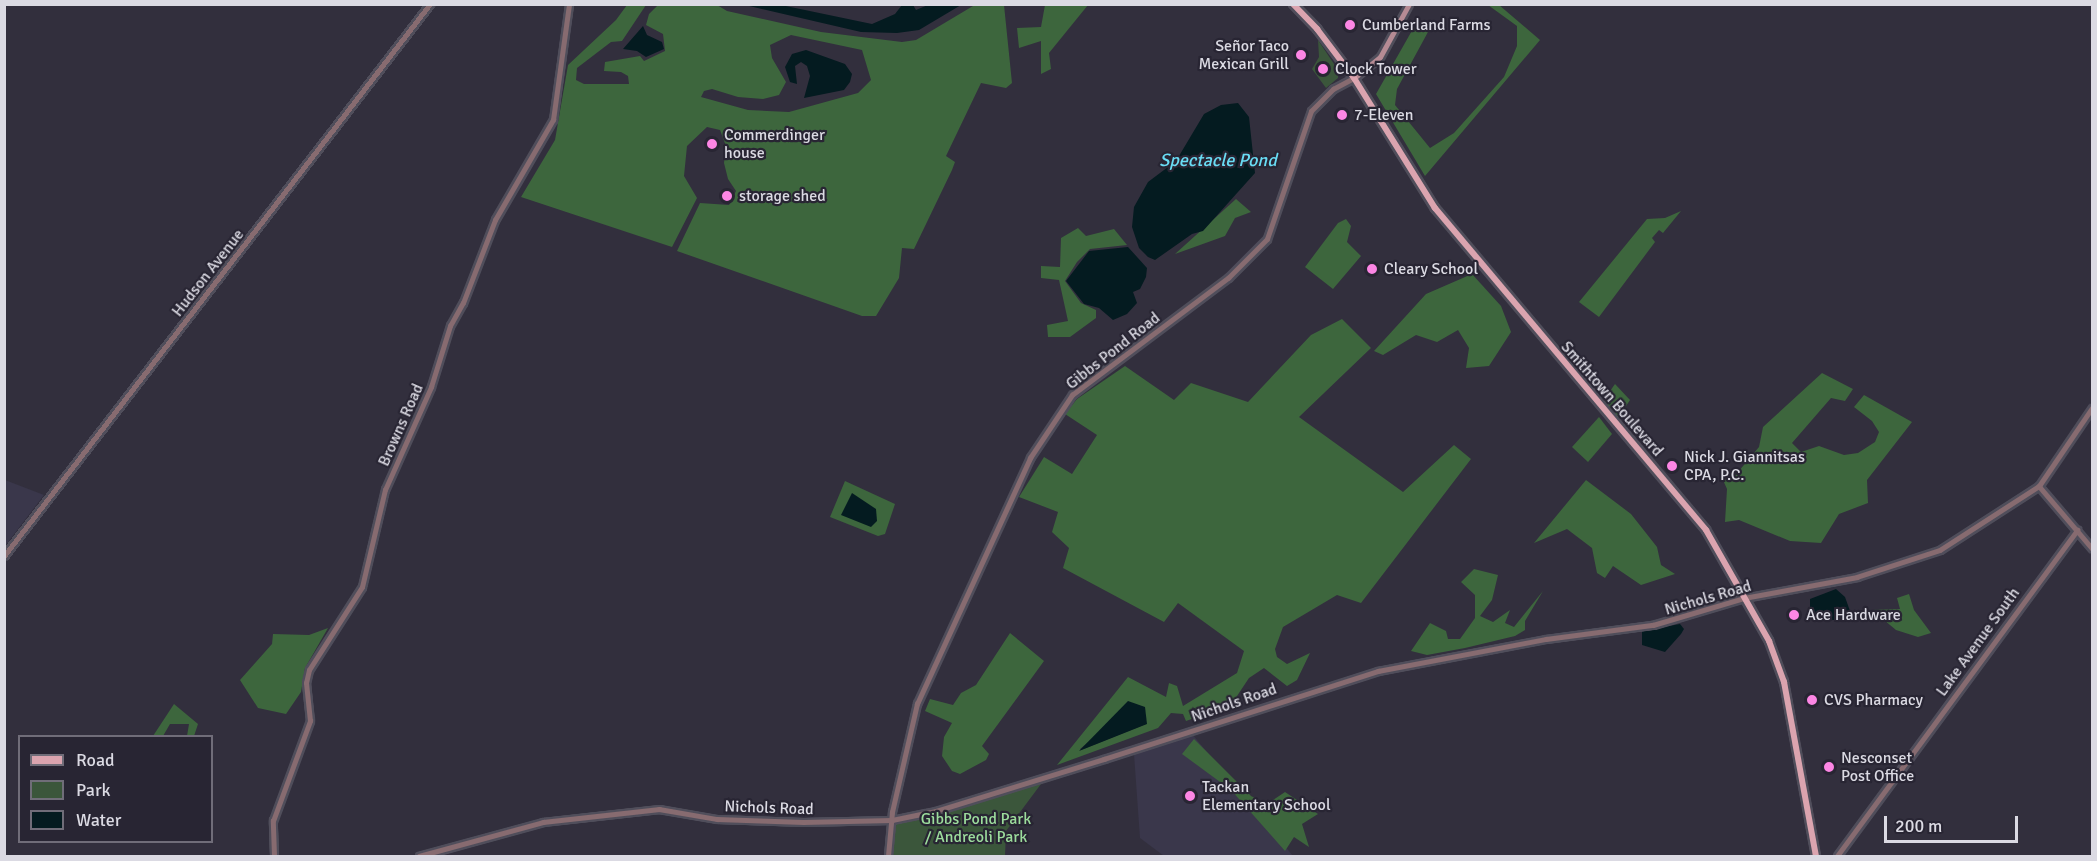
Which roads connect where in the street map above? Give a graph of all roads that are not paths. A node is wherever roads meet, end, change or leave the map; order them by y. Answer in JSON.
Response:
{"nodes":[{"id":1,"x":430,"y":4,"type":"edge"},
{"id":2,"x":569,"y":4,"type":"edge"},
{"id":3,"x":1293,"y":4,"type":"edge"},
{"id":4,"x":1409,"y":4,"type":"edge"},
{"id":5,"x":1354,"y":78,"type":"junction"},
{"id":6,"x":2092,"y":408,"type":"edge"},
{"id":7,"x":2039,"y":486,"type":"junction"},
{"id":8,"x":2077,"y":530,"type":"junction"},
{"id":9,"x":2092,"y":548,"type":"edge"},
{"id":10,"x":4,"y":556,"type":"edge"},
{"id":11,"x":1744,"y":598,"type":"junction"},
{"id":12,"x":892,"y":820,"type":"junction"},
{"id":13,"x":274,"y":856,"type":"edge"},
{"id":14,"x":420,"y":856,"type":"edge"},
{"id":15,"x":888,"y":856,"type":"edge"},
{"id":16,"x":1816,"y":856,"type":"edge"},
{"id":17,"x":1837,"y":856,"type":"edge"}],
"edges":[{"from":1,"to":10,"type":"street","name":"Hudson Avenue"},
{"from":2,"to":13,"type":"street","name":"Browns Road"},
{"from":3,"to":5,"type":"main road","name":"Smithtown Boulevard"},
{"from":4,"to":5,"type":"main road"},
{"from":5,"to":11,"type":"main road","name":"Smithtown Boulevard"},
{"from":5,"to":12,"type":"street","name":"Gibbs Pond Road"},
{"from":6,"to":7,"type":"street"},
{"from":7,"to":8,"type":"street"},
{"from":7,"to":11,"type":"street","name":"Nichols Road"},
{"from":8,"to":9,"type":"street"},
{"from":8,"to":17,"type":"street","name":"Lake Avenue South"},
{"from":11,"to":12,"type":"street","name":"Nichols Road"},
{"from":11,"to":16,"type":"main road","name":"Smithtown Boulevard"},
{"from":12,"to":14,"type":"street","name":"Nichols Road"},
{"from":12,"to":15,"type":"street","name":"Gibbs Pond Road"}]}
